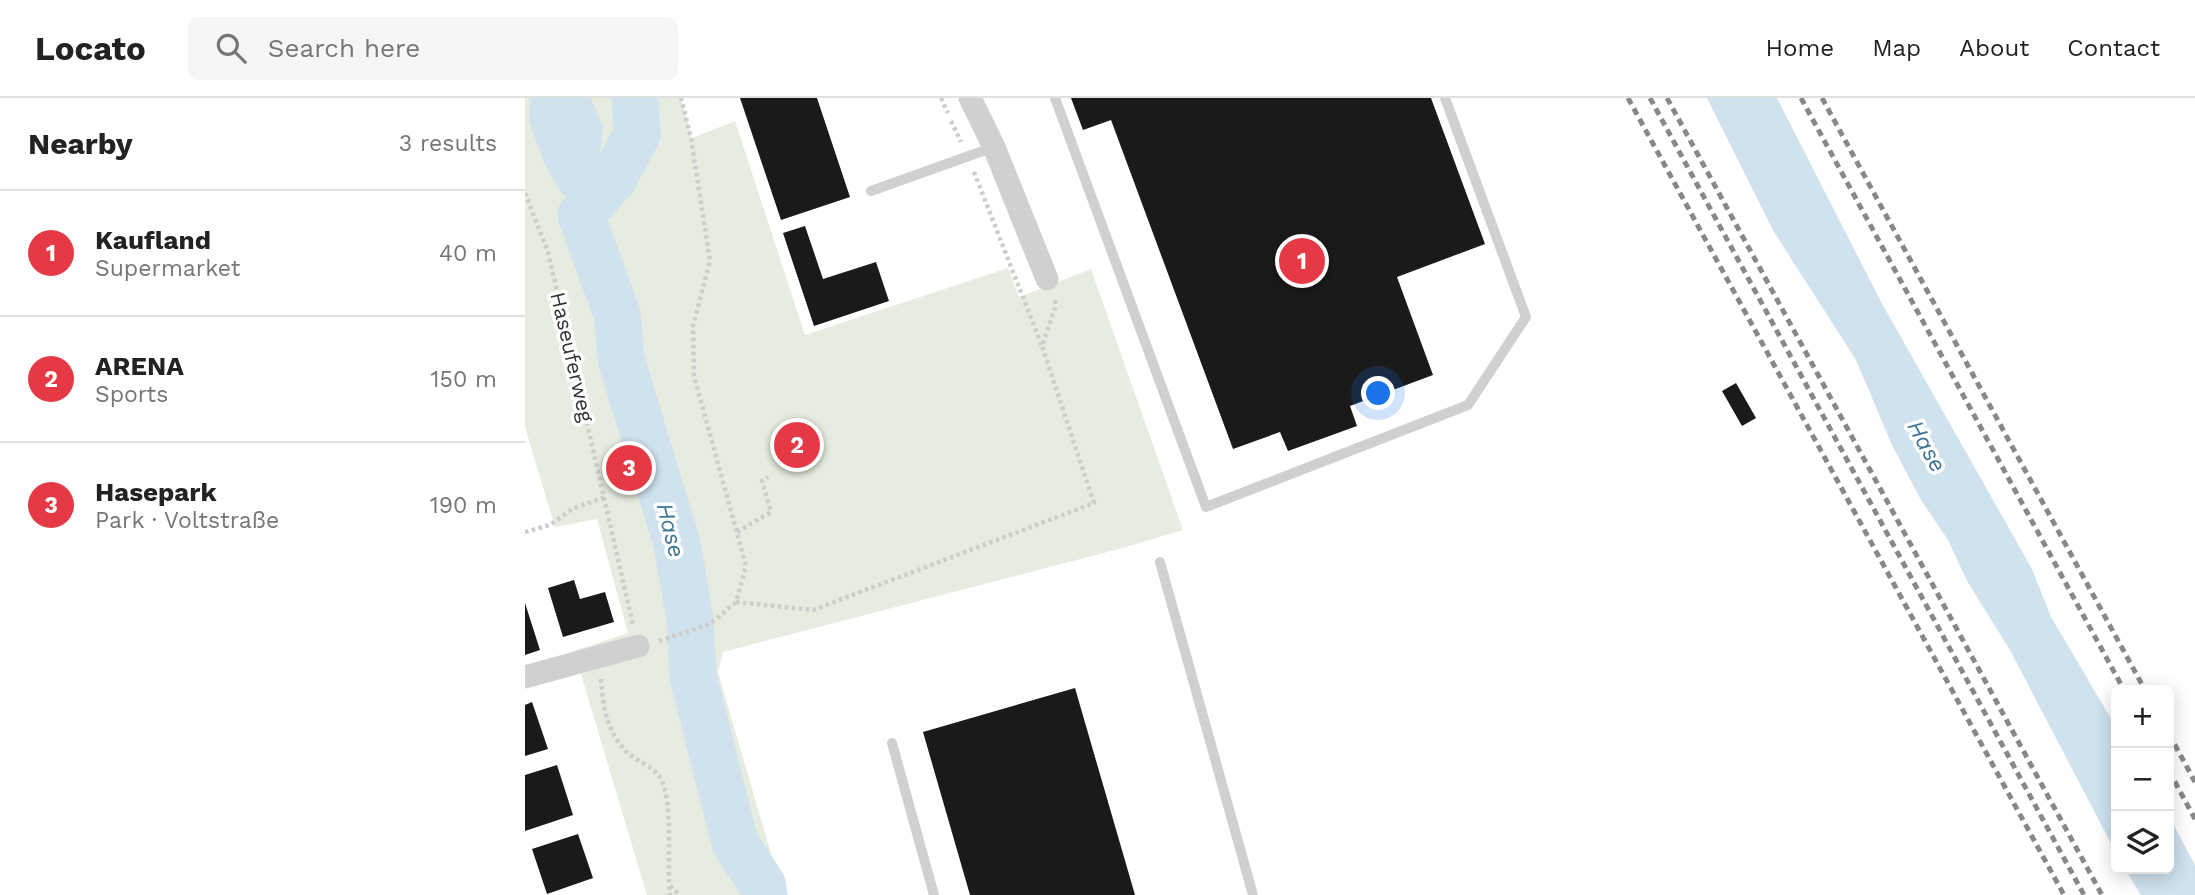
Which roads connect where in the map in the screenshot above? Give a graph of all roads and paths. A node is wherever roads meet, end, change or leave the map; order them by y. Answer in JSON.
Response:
{"nodes":[{"id":1,"x":681,"y":98,"type":"edge"},
{"id":2,"x":941,"y":98,"type":"edge"},
{"id":3,"x":970,"y":98,"type":"edge"},
{"id":4,"x":1055,"y":98,"type":"edge"},
{"id":5,"x":1445,"y":98,"type":"edge"},
{"id":6,"x":994,"y":147,"type":"junction"},
{"id":7,"x":968,"y":157,"type":"junction"},
{"id":8,"x":871,"y":191,"type":"dead end"},
{"id":9,"x":525,"y":193,"type":"edge"},
{"id":10,"x":1047,"y":278,"type":"joint"},
{"id":11,"x":1042,"y":346,"type":"junction"},
{"id":12,"x":768,"y":477,"type":"dead end"},
{"id":13,"x":605,"y":497,"type":"junction"},
{"id":14,"x":737,"y":531,"type":"junction"},
{"id":15,"x":525,"y":532,"type":"edge"},
{"id":16,"x":1160,"y":562,"type":"dead end"},
{"id":17,"x":736,"y":602,"type":"junction"},
{"id":18,"x":646,"y":644,"type":"junction"},
{"id":19,"x":600,"y":657,"type":"junction"},
{"id":20,"x":525,"y":677,"type":"edge"},
{"id":21,"x":892,"y":743,"type":"dead end"},
{"id":22,"x":669,"y":885,"type":"junction"},
{"id":23,"x":670,"y":895,"type":"edge"},
{"id":24,"x":680,"y":895,"type":"edge"},
{"id":25,"x":934,"y":895,"type":"edge"},
{"id":26,"x":1253,"y":895,"type":"edge"}],
"edges":[{"from":1,"to":14,"type":"path"},
{"from":2,"to":7,"type":"path"},
{"from":3,"to":6,"type":"street"},
{"from":4,"to":5,"type":"lane"},
{"from":6,"to":7,"type":"lane"},
{"from":6,"to":10,"type":"street"},
{"from":7,"to":8,"type":"lane"},
{"from":7,"to":11,"type":"path"},
{"from":9,"to":13,"type":"path","name":"Haseuferweg"},
{"from":10,"to":11,"type":"path"},
{"from":11,"to":17,"type":"path"},
{"from":12,"to":14,"type":"path"},
{"from":13,"to":15,"type":"path"},
{"from":13,"to":18,"type":"path","name":"Haseuferweg"},
{"from":14,"to":17,"type":"path"},
{"from":16,"to":26,"type":"lane"},
{"from":17,"to":18,"type":"path"},
{"from":18,"to":19,"type":"street"},
{"from":19,"to":20,"type":"street"},
{"from":19,"to":22,"type":"path"},
{"from":21,"to":25,"type":"lane"},
{"from":22,"to":23,"type":"path"},
{"from":22,"to":24,"type":"path"}]}
